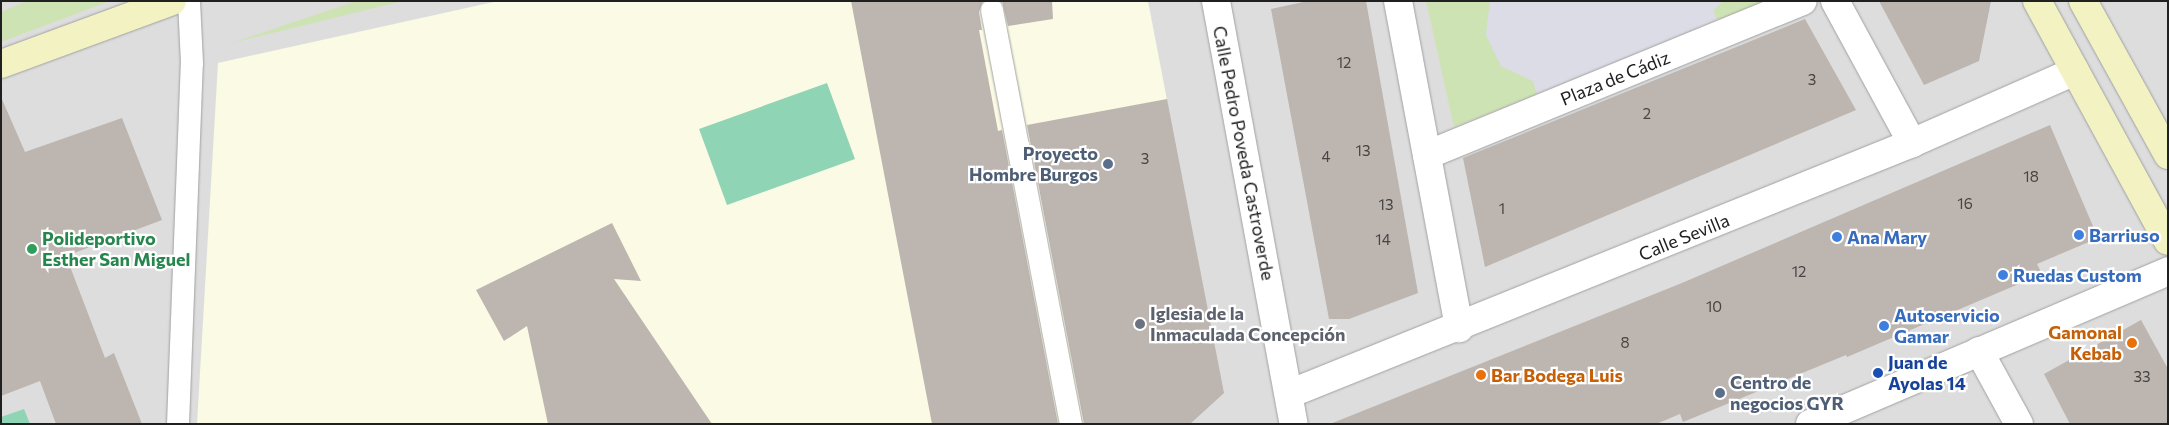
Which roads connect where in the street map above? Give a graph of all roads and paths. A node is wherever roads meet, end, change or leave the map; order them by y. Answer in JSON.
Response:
{"nodes":[{"id":1,"x":172,"y":1,"type":"edge"},
{"id":2,"x":189,"y":1,"type":"edge"},
{"id":3,"x":1216,"y":1,"type":"edge"},
{"id":4,"x":1398,"y":1,"type":"edge"},
{"id":5,"x":1803,"y":1,"type":"edge"},
{"id":6,"x":1835,"y":1,"type":"edge"},
{"id":7,"x":2037,"y":1,"type":"edge"},
{"id":8,"x":2083,"y":1,"type":"edge"},
{"id":9,"x":992,"y":10,"type":"dead end"},
{"id":10,"x":1,"y":64,"type":"edge"},
{"id":11,"x":2075,"y":72,"type":"junction"},
{"id":12,"x":1912,"y":144,"type":"junction"},
{"id":13,"x":1427,"y":155,"type":"junction"},
{"id":14,"x":2168,"y":155,"type":"edge"},
{"id":15,"x":2168,"y":240,"type":"edge"},
{"id":16,"x":2168,"y":271,"type":"edge"},
{"id":17,"x":1459,"y":328,"type":"junction"},
{"id":18,"x":1979,"y":351,"type":"junction"},
{"id":19,"x":1289,"y":394,"type":"junction"},
{"id":20,"x":178,"y":424,"type":"edge"},
{"id":21,"x":1071,"y":424,"type":"edge"},
{"id":22,"x":1294,"y":424,"type":"edge"},
{"id":23,"x":1810,"y":424,"type":"edge"},
{"id":24,"x":2019,"y":424,"type":"edge"}],
"edges":[{"from":1,"to":10,"type":"main road"},
{"from":2,"to":20,"type":"lane"},
{"from":3,"to":19,"type":"street","name":"Calle Pedro Poveda Castroverde"},
{"from":4,"to":13,"type":"street"},
{"from":5,"to":13,"type":"street","name":"Plaza de Cádiz"},
{"from":6,"to":12,"type":"street"},
{"from":7,"to":11,"type":"main road"},
{"from":8,"to":14,"type":"main road"},
{"from":9,"to":21,"type":"lane"},
{"from":11,"to":12,"type":"street","name":"Calle Sevilla"},
{"from":11,"to":15,"type":"main road"},
{"from":12,"to":17,"type":"street","name":"Calle Sevilla"},
{"from":13,"to":17,"type":"street"},
{"from":16,"to":18,"type":"street"},
{"from":17,"to":19,"type":"street","name":"Calle Sevilla"},
{"from":18,"to":23,"type":"street"},
{"from":18,"to":24,"type":"street"},
{"from":19,"to":22,"type":"street","name":"Calle Pedro Poveda Castroverde"}]}
